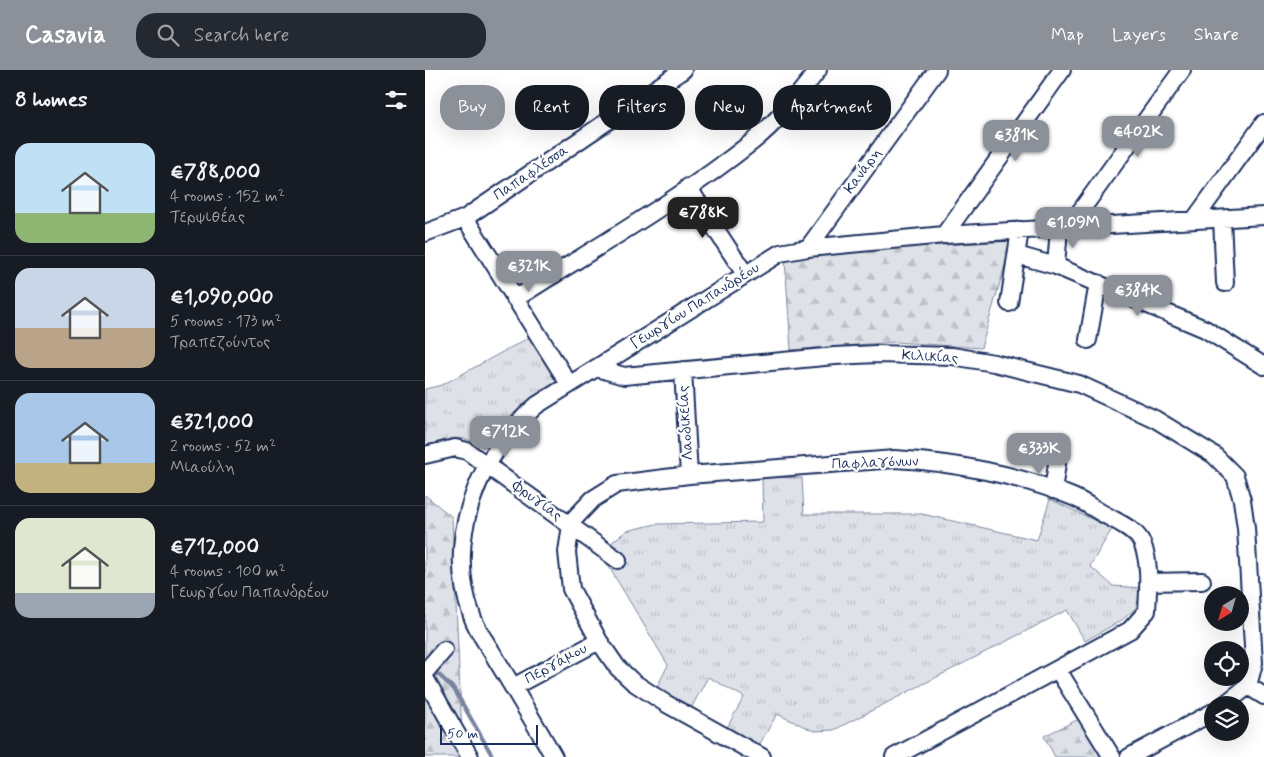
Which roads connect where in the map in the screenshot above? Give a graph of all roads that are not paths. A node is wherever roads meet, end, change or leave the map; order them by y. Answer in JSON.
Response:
{"nodes":[{"id":1,"x":683,"y":70,"type":"edge"},
{"id":2,"x":818,"y":70,"type":"edge"},
{"id":3,"x":937,"y":70,"type":"edge"},
{"id":4,"x":1062,"y":70,"type":"edge"},
{"id":5,"x":1182,"y":70,"type":"edge"},
{"id":6,"x":1264,"y":123,"type":"edge"},
{"id":7,"x":688,"y":187,"type":"junction"},
{"id":8,"x":1264,"y":216,"type":"edge"},
{"id":9,"x":465,"y":218,"type":"junction"},
{"id":10,"x":1221,"y":219,"type":"junction"},
{"id":11,"x":1194,"y":220,"type":"junction"},
{"id":12,"x":1064,"y":228,"type":"junction"},
{"id":13,"x":1020,"y":230,"type":"junction"},
{"id":14,"x":425,"y":233,"type":"edge"},
{"id":15,"x":944,"y":235,"type":"junction"},
{"id":16,"x":808,"y":248,"type":"junction"},
{"id":17,"x":1017,"y":255,"type":"junction"},
{"id":18,"x":1056,"y":266,"type":"junction"},
{"id":19,"x":745,"y":274,"type":"junction"},
{"id":20,"x":1098,"y":283,"type":"junction"},
{"id":21,"x":1225,"y":284,"type":"dead end"},
{"id":22,"x":515,"y":299,"type":"junction"},
{"id":23,"x":1009,"y":303,"type":"dead end"},
{"id":24,"x":1088,"y":340,"type":"dead end"},
{"id":25,"x":1264,"y":366,"type":"edge"},
{"id":26,"x":597,"y":368,"type":"junction"},
{"id":27,"x":683,"y":370,"type":"junction"},
{"id":28,"x":569,"y":384,"type":"junction"},
{"id":29,"x":425,"y":455,"type":"edge"},
{"id":30,"x":487,"y":464,"type":"junction"},
{"id":31,"x":1057,"y":464,"type":"dead end"},
{"id":32,"x":689,"y":475,"type":"junction"},
{"id":33,"x":1053,"y":490,"type":"junction"},
{"id":34,"x":571,"y":526,"type":"junction"},
{"id":35,"x":618,"y":560,"type":"dead end"},
{"id":36,"x":1149,"y":582,"type":"junction"},
{"id":37,"x":1202,"y":582,"type":"dead end"},
{"id":38,"x":599,"y":641,"type":"junction"},
{"id":39,"x":444,"y":650,"type":"dead end"},
{"id":40,"x":1058,"y":670,"type":"junction"},
{"id":41,"x":425,"y":672,"type":"edge"},
{"id":42,"x":425,"y":678,"type":"edge"},
{"id":43,"x":1249,"y":682,"type":"edge"},
{"id":44,"x":1248,"y":686,"type":"joint"},
{"id":45,"x":513,"y":688,"type":"junction"},
{"id":46,"x":1236,"y":696,"type":"edge"},
{"id":47,"x":1264,"y":696,"type":"edge"},
{"id":48,"x":1204,"y":717,"type":"edge"},
{"id":49,"x":470,"y":757,"type":"edge"},
{"id":50,"x":554,"y":757,"type":"edge"},
{"id":51,"x":762,"y":757,"type":"edge"},
{"id":52,"x":894,"y":757,"type":"edge"},
{"id":53,"x":1112,"y":757,"type":"edge"},
{"id":54,"x":1129,"y":757,"type":"edge"}],
"edges":[{"from":1,"to":9,"type":"street","name":"Παπαφλέσσα"},
{"from":2,"to":7,"type":"street"},
{"from":3,"to":16,"type":"street","name":"Κανάρη"},
{"from":4,"to":15,"type":"street"},
{"from":5,"to":12,"type":"street"},
{"from":6,"to":11,"type":"street"},
{"from":7,"to":19,"type":"street"},
{"from":7,"to":22,"type":"street"},
{"from":8,"to":10,"type":"street","name":"Γεωργίου Παπανδρέου"},
{"from":9,"to":14,"type":"street","name":"Παπαφλέσσα"},
{"from":9,"to":22,"type":"street"},
{"from":10,"to":11,"type":"street","name":"Γεωργίου Παπανδρέου"},
{"from":10,"to":21,"type":"street"},
{"from":11,"to":12,"type":"street","name":"Γεωργίου Παπανδρέου"},
{"from":12,"to":13,"type":"street","name":"Γεωργίου Παπανδρέου"},
{"from":12,"to":18,"type":"street"},
{"from":13,"to":15,"type":"street","name":"Γεωργίου Παπανδρέου"},
{"from":13,"to":17,"type":"street"},
{"from":15,"to":16,"type":"street","name":"Γεωργίου Παπανδρέου"},
{"from":16,"to":19,"type":"street","name":"Γεωργίου Παπανδρέου"},
{"from":17,"to":18,"type":"street"},
{"from":17,"to":23,"type":"street"},
{"from":18,"to":20,"type":"street"},
{"from":19,"to":26,"type":"street","name":"Γεωργίου Παπανδρέου"},
{"from":20,"to":24,"type":"street"},
{"from":20,"to":25,"type":"street"},
{"from":22,"to":28,"type":"street"},
{"from":26,"to":27,"type":"street","name":"Κιλικίας"},
{"from":26,"to":28,"type":"street","name":"Γεωργίου Παπανδρέου"},
{"from":27,"to":32,"type":"street","name":"Λαοδικείας"},
{"from":27,"to":43,"type":"street","name":"Κιλικίας"},
{"from":28,"to":30,"type":"street","name":"Γεωργίου Παπανδρέου"},
{"from":29,"to":30,"type":"street","name":"Φρυγίας"},
{"from":30,"to":34,"type":"street","name":"Φρυγίας"},
{"from":30,"to":45,"type":"street","name":"Γεωργίου Παπανδρέου"},
{"from":31,"to":33,"type":"street"},
{"from":32,"to":33,"type":"street","name":"Παφλαγόνων"},
{"from":32,"to":34,"type":"street","name":"Παφλαγόνων"},
{"from":33,"to":36,"type":"street","name":"Παφλαγόνων"},
{"from":34,"to":35,"type":"street","name":"Φρυγίας"},
{"from":34,"to":38,"type":"street","name":"Παφλαγόνων"},
{"from":36,"to":37,"type":"street"},
{"from":36,"to":40,"type":"street","name":"Παφλαγόνων"},
{"from":38,"to":45,"type":"street","name":"Περγάμου"},
{"from":38,"to":51,"type":"street","name":"Παφλαγόνων"},
{"from":39,"to":41,"type":"street"},
{"from":40,"to":52,"type":"street","name":"Παφλαγόνων"},
{"from":40,"to":53,"type":"street"},
{"from":42,"to":49,"type":"street"},
{"from":44,"to":46,"type":"street"},
{"from":44,"to":47,"type":"street"},
{"from":45,"to":50,"type":"street","name":"Γεωργίου Παπανδρέου"},
{"from":48,"to":54,"type":"street"}]}
